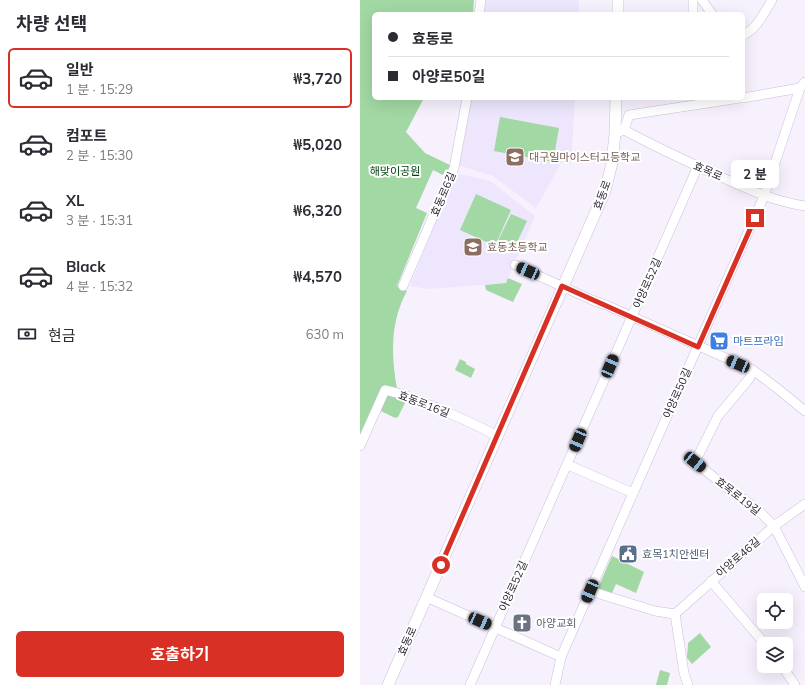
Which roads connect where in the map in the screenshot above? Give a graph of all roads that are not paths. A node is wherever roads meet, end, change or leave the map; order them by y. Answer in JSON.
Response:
{"nodes":[{"id":1,"x":481,"y":0,"type":"edge"},
{"id":2,"x":618,"y":0,"type":"edge"},
{"id":3,"x":693,"y":0,"type":"edge"},
{"id":4,"x":702,"y":0,"type":"edge"},
{"id":5,"x":772,"y":0,"type":"edge"},
{"id":6,"x":479,"y":12,"type":"edge"},
{"id":7,"x":618,"y":12,"type":"edge"},
{"id":8,"x":693,"y":12,"type":"edge"},
{"id":9,"x":711,"y":12,"type":"edge"},
{"id":10,"x":745,"y":35,"type":"edge"},
{"id":11,"x":803,"y":85,"type":"edge"},
{"id":12,"x":745,"y":97,"type":"edge"},
{"id":13,"x":467,"y":100,"type":"edge"},
{"id":14,"x":616,"y":100,"type":"edge"},
{"id":15,"x":716,"y":100,"type":"edge"},
{"id":16,"x":691,"y":102,"type":"edge"},
{"id":17,"x":620,"y":132,"type":"junction"},
{"id":18,"x":698,"y":166,"type":"junction"},
{"id":19,"x":764,"y":196,"type":"junction"},
{"id":20,"x":805,"y":206,"type":"edge"},
{"id":21,"x":515,"y":265,"type":"dead end"},
{"id":22,"x":403,"y":286,"type":"dead end"},
{"id":23,"x":562,"y":286,"type":"junction"},
{"id":24,"x":632,"y":317,"type":"junction"},
{"id":25,"x":698,"y":347,"type":"junction"},
{"id":26,"x":753,"y":370,"type":"junction"},
{"id":27,"x":805,"y":411,"type":"edge"},
{"id":28,"x":497,"y":436,"type":"junction"},
{"id":29,"x":360,"y":446,"type":"edge"},
{"id":30,"x":568,"y":465,"type":"junction"},
{"id":31,"x":633,"y":493,"type":"junction"},
{"id":32,"x":805,"y":504,"type":"edge"},
{"id":33,"x":774,"y":526,"type":"junction"},
{"id":34,"x":711,"y":582,"type":"junction"},
{"id":35,"x":805,"y":586,"type":"edge"},
{"id":36,"x":590,"y":591,"type":"junction"},
{"id":37,"x":426,"y":597,"type":"junction"},
{"id":38,"x":675,"y":614,"type":"junction"},
{"id":39,"x":495,"y":627,"type":"junction"},
{"id":40,"x":759,"y":637,"type":"edge"},
{"id":41,"x":561,"y":657,"type":"junction"},
{"id":42,"x":787,"y":673,"type":"edge"},
{"id":43,"x":388,"y":685,"type":"edge"},
{"id":44,"x":470,"y":685,"type":"edge"},
{"id":45,"x":555,"y":685,"type":"edge"},
{"id":46,"x":688,"y":685,"type":"edge"},
{"id":47,"x":795,"y":685,"type":"edge"}],
"edges":[{"from":1,"to":6,"type":"street"},
{"from":2,"to":7,"type":"main road"},
{"from":3,"to":8,"type":"street"},
{"from":4,"to":9,"type":"street"},
{"from":5,"to":10,"type":"street"},
{"from":11,"to":12,"type":"street"},
{"from":11,"to":19,"type":"street","name":"아양로50길"},
{"from":13,"to":22,"type":"street","name":"효동로6길"},
{"from":14,"to":17,"type":"main road","name":"효동로"},
{"from":15,"to":16,"type":"street"},
{"from":16,"to":17,"type":"street","name":"효동로"},
{"from":17,"to":18,"type":"street","name":"효목로"},
{"from":17,"to":23,"type":"main road","name":"효동로"},
{"from":18,"to":19,"type":"street","name":"효목로"},
{"from":18,"to":24,"type":"street","name":"아양로52길"},
{"from":19,"to":20,"type":"street","name":"효목로"},
{"from":19,"to":25,"type":"street","name":"아양로50길"},
{"from":21,"to":23,"type":"street"},
{"from":23,"to":24,"type":"street"},
{"from":23,"to":28,"type":"main road","name":"효동로"},
{"from":24,"to":25,"type":"street"},
{"from":24,"to":30,"type":"street","name":"아양로52길"},
{"from":25,"to":26,"type":"street"},
{"from":25,"to":31,"type":"street","name":"아양로50길"},
{"from":26,"to":27,"type":"street"},
{"from":26,"to":33,"type":"street","name":"효목로19길"},
{"from":28,"to":29,"type":"street","name":"효동로16길"},
{"from":28,"to":37,"type":"main road","name":"효동로"},
{"from":30,"to":31,"type":"street"},
{"from":30,"to":39,"type":"street","name":"아양로52길"},
{"from":31,"to":36,"type":"street","name":"아양로50길"},
{"from":32,"to":33,"type":"street","name":"아양로46길"},
{"from":33,"to":34,"type":"street","name":"아양로46길"},
{"from":33,"to":35,"type":"street","name":"효목로19길"},
{"from":34,"to":38,"type":"street","name":"아양로46길"},
{"from":34,"to":40,"type":"street"},
{"from":36,"to":38,"type":"street"},
{"from":36,"to":41,"type":"street","name":"아양로50길"},
{"from":37,"to":39,"type":"street"},
{"from":37,"to":43,"type":"main road","name":"효동로"},
{"from":38,"to":46,"type":"street"},
{"from":39,"to":41,"type":"street"},
{"from":39,"to":44,"type":"street","name":"아양로52길"},
{"from":41,"to":45,"type":"street","name":"아양로50길"},
{"from":42,"to":47,"type":"street"}]}
